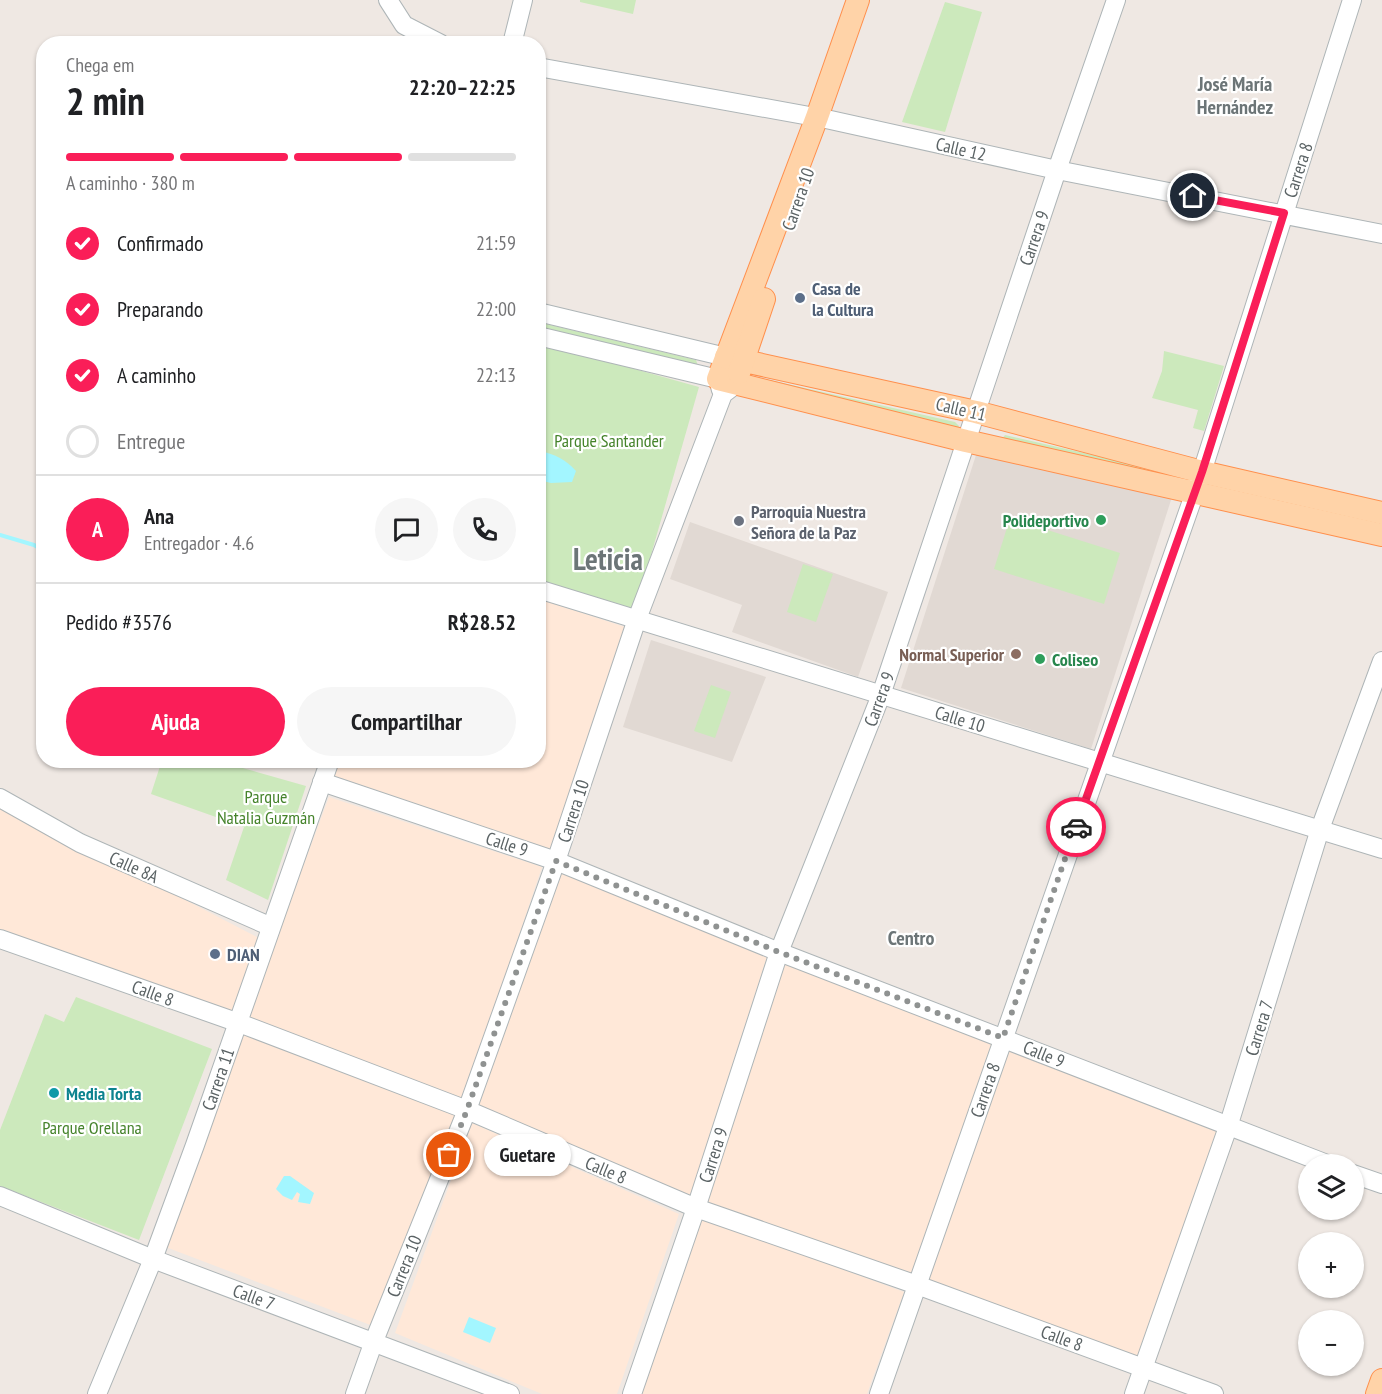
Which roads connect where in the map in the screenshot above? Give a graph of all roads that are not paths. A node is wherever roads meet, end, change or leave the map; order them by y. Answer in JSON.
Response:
{"nodes":[{"id":1,"x":388,"y":0,"type":"edge"},
{"id":2,"x":523,"y":0,"type":"edge"},
{"id":3,"x":858,"y":0,"type":"edge"},
{"id":4,"x":868,"y":0,"type":"edge"},
{"id":5,"x":1116,"y":0,"type":"edge"},
{"id":6,"x":1352,"y":0,"type":"edge"},
{"id":7,"x":425,"y":36,"type":"edge"},
{"id":8,"x":514,"y":36,"type":"edge"},
{"id":9,"x":546,"y":68,"type":"edge"},
{"id":10,"x":822,"y":118,"type":"junction"},
{"id":11,"x":1057,"y":170,"type":"junction"},
{"id":12,"x":1284,"y":213,"type":"junction"},
{"id":13,"x":1382,"y":234,"type":"edge"},
{"id":14,"x":546,"y":314,"type":"edge"},
{"id":15,"x":546,"y":338,"type":"edge"},
{"id":16,"x":735,"y":359,"type":"junction"},
{"id":17,"x":725,"y":386,"type":"junction"},
{"id":18,"x":976,"y":412,"type":"junction"},
{"id":19,"x":966,"y":441,"type":"junction"},
{"id":20,"x":1197,"y":482,"type":"junction"},
{"id":21,"x":1382,"y":513,"type":"edge"},
{"id":22,"x":1382,"y":535,"type":"edge"},
{"id":23,"x":546,"y":592,"type":"edge"},
{"id":24,"x":637,"y":620,"type":"junction"},
{"id":25,"x":1382,"y":662,"type":"edge"},
{"id":26,"x":881,"y":695,"type":"junction"},
{"id":27,"x":1099,"y":762,"type":"junction"},
{"id":28,"x":327,"y":768,"type":"edge"},
{"id":29,"x":321,"y":782,"type":"junction"},
{"id":30,"x":0,"y":798,"type":"edge"},
{"id":31,"x":1320,"y":830,"type":"junction"},
{"id":32,"x":1382,"y":849,"type":"edge"},
{"id":33,"x":556,"y":861,"type":"junction"},
{"id":34,"x":270,"y":930,"type":"junction"},
{"id":35,"x":0,"y":939,"type":"edge"},
{"id":36,"x":779,"y":952,"type":"junction"},
{"id":37,"x":238,"y":1026,"type":"junction"},
{"id":38,"x":1003,"y":1038,"type":"junction"},
{"id":39,"x":467,"y":1112,"type":"junction"},
{"id":40,"x":1228,"y":1127,"type":"junction"},
{"id":41,"x":1300,"y":1154,"type":"edge"},
{"id":42,"x":1364,"y":1178,"type":"edge"},
{"id":43,"x":1382,"y":1184,"type":"edge"},
{"id":44,"x":0,"y":1196,"type":"edge"},
{"id":45,"x":695,"y":1210,"type":"junction"},
{"id":46,"x":153,"y":1259,"type":"junction"},
{"id":47,"x":916,"y":1285,"type":"junction"},
{"id":48,"x":374,"y":1341,"type":"junction"},
{"id":49,"x":1144,"y":1368,"type":"junction"},
{"id":50,"x":1382,"y":1380,"type":"edge"},
{"id":51,"x":97,"y":1394,"type":"edge"},
{"id":52,"x":355,"y":1394,"type":"edge"},
{"id":53,"x":510,"y":1394,"type":"edge"},
{"id":54,"x":632,"y":1394,"type":"edge"},
{"id":55,"x":879,"y":1394,"type":"edge"},
{"id":56,"x":1134,"y":1394,"type":"edge"},
{"id":57,"x":1214,"y":1394,"type":"edge"},
{"id":58,"x":1377,"y":1394,"type":"edge"}],
"edges":[{"from":1,"to":7,"type":"street"},
{"from":2,"to":8,"type":"street"},
{"from":3,"to":10,"type":"main road","name":"Carrera 10"},
{"from":4,"to":10,"type":"main road","name":"Carrera 10"},
{"from":5,"to":11,"type":"street","name":"Carrera 9"},
{"from":6,"to":12,"type":"street","name":"Carrera 8"},
{"from":9,"to":10,"type":"street","name":"Calle 12"},
{"from":10,"to":11,"type":"street","name":"Calle 12"},
{"from":10,"to":16,"type":"main road","name":"Carrera 10"},
{"from":11,"to":12,"type":"street","name":"Calle 12"},
{"from":11,"to":18,"type":"street","name":"Carrera 9"},
{"from":12,"to":13,"type":"street","name":"Calle 12"},
{"from":12,"to":20,"type":"street","name":"Carrera 8"},
{"from":14,"to":16,"type":"street","name":"Calle 11"},
{"from":15,"to":17,"type":"street","name":"Calle 11"},
{"from":16,"to":17,"type":"main road","name":"Carrera 10"},
{"from":16,"to":18,"type":"main road","name":"Calle 11"},
{"from":17,"to":19,"type":"main road","name":"Calle 11"},
{"from":17,"to":24,"type":"street","name":"Carrera 10"},
{"from":18,"to":19,"type":"street","name":"Carrera 9"},
{"from":18,"to":20,"type":"main road","name":"Calle 11"},
{"from":19,"to":20,"type":"main road","name":"Calle 11"},
{"from":19,"to":26,"type":"street","name":"Carrera 9"},
{"from":20,"to":21,"type":"main road","name":"Calle 11"},
{"from":20,"to":22,"type":"main road","name":"Calle 11"},
{"from":20,"to":27,"type":"street","name":"Carrera 8"},
{"from":23,"to":24,"type":"street","name":"Calle 10"},
{"from":24,"to":26,"type":"street","name":"Calle 10"},
{"from":24,"to":33,"type":"street","name":"Carrera 10"},
{"from":25,"to":31,"type":"street","name":"Carrera 7"},
{"from":26,"to":27,"type":"street","name":"Calle 10"},
{"from":26,"to":36,"type":"street","name":"Carrera 9"},
{"from":27,"to":31,"type":"street","name":"Calle 10"},
{"from":27,"to":38,"type":"street","name":"Carrera 8"},
{"from":28,"to":29,"type":"street","name":"Carrera 11"},
{"from":29,"to":33,"type":"street","name":"Calle 9"},
{"from":29,"to":34,"type":"street","name":"Carrera 11"},
{"from":30,"to":34,"type":"street","name":"Calle 8A"},
{"from":31,"to":32,"type":"street","name":"Calle 10"},
{"from":31,"to":40,"type":"street","name":"Carrera 7"},
{"from":33,"to":36,"type":"street","name":"Calle 9"},
{"from":33,"to":39,"type":"street","name":"Carrera 10"},
{"from":34,"to":37,"type":"street","name":"Carrera 11"},
{"from":35,"to":37,"type":"street","name":"Calle 8"},
{"from":36,"to":38,"type":"street","name":"Calle 9"},
{"from":36,"to":45,"type":"street","name":"Carrera 9"},
{"from":37,"to":39,"type":"street","name":"Calle 8"},
{"from":37,"to":46,"type":"street","name":"Carrera 11"},
{"from":38,"to":40,"type":"street","name":"Calle 9"},
{"from":38,"to":47,"type":"street","name":"Carrera 8"},
{"from":39,"to":45,"type":"street","name":"Calle 8"},
{"from":39,"to":48,"type":"street","name":"Carrera 10"},
{"from":40,"to":41,"type":"street","name":"Calle 9"},
{"from":40,"to":49,"type":"street","name":"Carrera 7"},
{"from":42,"to":43,"type":"street"},
{"from":44,"to":46,"type":"street","name":"Calle 7"},
{"from":45,"to":47,"type":"street","name":"Calle 8"},
{"from":45,"to":54,"type":"street","name":"Carrera 9"},
{"from":46,"to":48,"type":"street","name":"Calle 7"},
{"from":46,"to":51,"type":"street","name":"Carrera 11"},
{"from":47,"to":49,"type":"street","name":"Calle 8"},
{"from":47,"to":55,"type":"street","name":"Carrera 8"},
{"from":48,"to":52,"type":"street","name":"Carrera 10"},
{"from":48,"to":53,"type":"street","name":"Calle 7"},
{"from":49,"to":56,"type":"street","name":"Carrera 7"},
{"from":49,"to":57,"type":"street","name":"Calle 8"},
{"from":50,"to":58,"type":"main road"}]}
